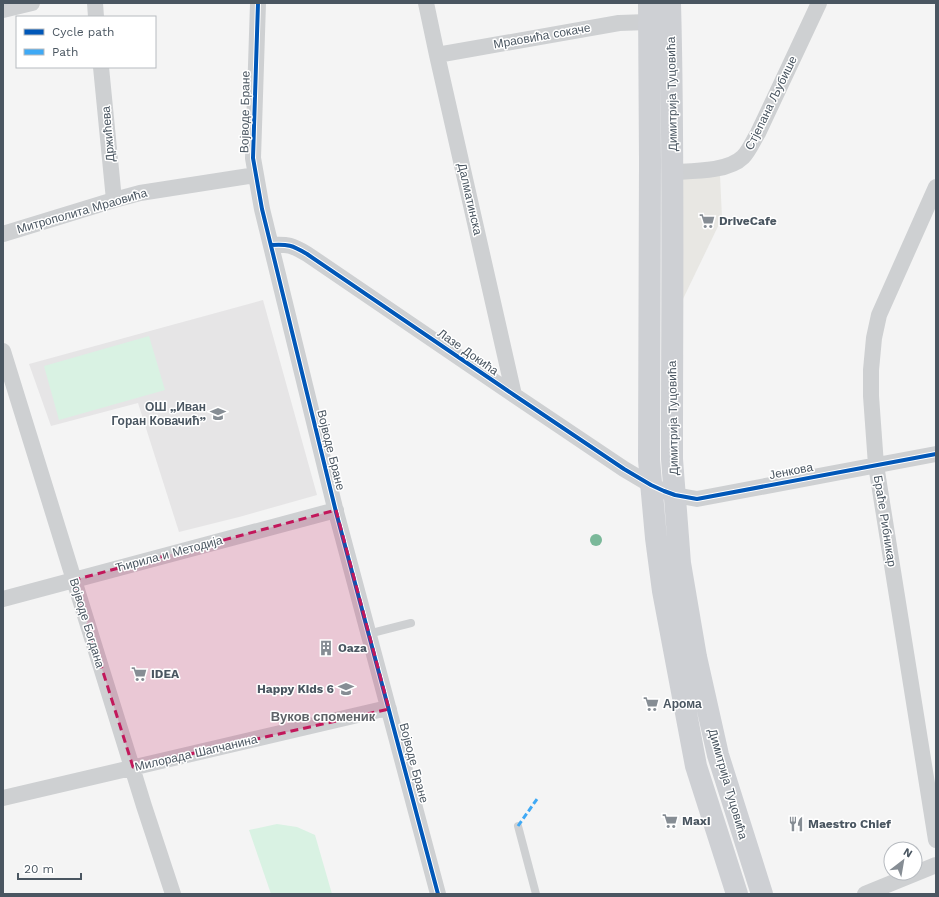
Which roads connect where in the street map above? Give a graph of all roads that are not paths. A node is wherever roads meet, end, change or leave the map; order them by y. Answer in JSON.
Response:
{"nodes":[{"id":1,"x":32,"y":3,"type":"edge"},
{"id":2,"x":95,"y":3,"type":"edge"},
{"id":3,"x":258,"y":3,"type":"edge"},
{"id":4,"x":426,"y":3,"type":"edge"},
{"id":5,"x":670,"y":3,"type":"edge"},
{"id":6,"x":680,"y":3,"type":"edge"},
{"id":7,"x":819,"y":3,"type":"edge"},
{"id":8,"x":647,"y":9,"type":"edge"},
{"id":9,"x":3,"y":10,"type":"edge"},
{"id":10,"x":96,"y":16,"type":"edge"},
{"id":11,"x":437,"y":55,"type":"junction"},
{"id":12,"x":672,"y":64,"type":"junction"},
{"id":13,"x":101,"y":68,"type":"edge"},
{"id":14,"x":673,"y":172,"type":"junction"},
{"id":15,"x":256,"y":175,"type":"junction"},
{"id":16,"x":936,"y":187,"type":"edge"},
{"id":17,"x":114,"y":200,"type":"junction"},
{"id":18,"x":3,"y":234,"type":"edge"},
{"id":19,"x":271,"y":245,"type":"junction"},
{"id":20,"x":3,"y":351,"type":"edge"},
{"id":21,"x":514,"y":395,"type":"junction"},
{"id":22,"x":936,"y":454,"type":"edge"},
{"id":23,"x":876,"y":465,"type":"junction"},
{"id":24,"x":651,"y":485,"type":"junction"},
{"id":25,"x":675,"y":495,"type":"junction"},
{"id":26,"x":336,"y":510,"type":"junction"},
{"id":27,"x":74,"y":580,"type":"junction"},
{"id":28,"x":3,"y":599,"type":"edge"},
{"id":29,"x":411,"y":623,"type":"dead end"},
{"id":30,"x":368,"y":634,"type":"junction"},
{"id":31,"x":389,"y":709,"type":"junction"},
{"id":32,"x":133,"y":767,"type":"junction"},
{"id":33,"x":3,"y":798,"type":"edge"},
{"id":34,"x":518,"y":826,"type":"dead end"},
{"id":35,"x":936,"y":840,"type":"edge"},
{"id":36,"x":936,"y":865,"type":"edge"},
{"id":37,"x":173,"y":894,"type":"edge"},
{"id":38,"x":438,"y":894,"type":"edge"},
{"id":39,"x":536,"y":894,"type":"edge"},
{"id":40,"x":737,"y":894,"type":"edge"},
{"id":41,"x":762,"y":894,"type":"edge"},
{"id":42,"x":865,"y":894,"type":"edge"}],
"edges":[{"from":1,"to":9,"type":"street"},
{"from":2,"to":10,"type":"street"},
{"from":3,"to":15,"type":"street","name":"Војводе Бране"},
{"from":4,"to":11,"type":"street","name":"Далматинска"},
{"from":5,"to":12,"type":"main road","name":"Димитрија Туцовића"},
{"from":6,"to":12,"type":"main road"},
{"from":7,"to":14,"type":"street","name":"Стјепана Љубише"},
{"from":8,"to":11,"type":"street","name":"Мраовића сокаче"},
{"from":8,"to":24,"type":"main road","name":"Димитрија Туцовића"},
{"from":11,"to":21,"type":"street","name":"Далматинска"},
{"from":12,"to":14,"type":"main road","name":"Димитрија Туцовића"},
{"from":13,"to":17,"type":"street","name":"Држићева"},
{"from":14,"to":25,"type":"main road","name":"Димитрија Туцовића"},
{"from":15,"to":17,"type":"street","name":"Митрополита Мраовића"},
{"from":15,"to":19,"type":"street","name":"Војводе Бране"},
{"from":16,"to":23,"type":"street","name":"Браће Рибникар"},
{"from":17,"to":18,"type":"street","name":"Митрополита Мраовића"},
{"from":19,"to":21,"type":"street","name":"Лазе Докића"},
{"from":19,"to":26,"type":"street","name":"Војводе Бране"},
{"from":20,"to":27,"type":"street","name":"Војводе Богдана"},
{"from":21,"to":24,"type":"street","name":"Лазе Докића"},
{"from":22,"to":23,"type":"street","name":"Јенкова"},
{"from":23,"to":25,"type":"street","name":"Јенкова"},
{"from":23,"to":35,"type":"street","name":"Браће Рибникар"},
{"from":24,"to":25,"type":"street","name":"Јенкова"},
{"from":24,"to":40,"type":"main road","name":"Димитрија Туцовића"},
{"from":25,"to":41,"type":"main road","name":"Димитрија Туцовића"},
{"from":26,"to":27,"type":"street","name":"Ћирила и Методија"},
{"from":26,"to":30,"type":"street","name":"Војводе Бране"},
{"from":27,"to":28,"type":"street","name":"Ћирила и Методија"},
{"from":27,"to":32,"type":"street","name":"Војводе Богдана"},
{"from":29,"to":30,"type":"lane"},
{"from":30,"to":31,"type":"street","name":"Војводе Бране"},
{"from":31,"to":32,"type":"street","name":"Милорада Шапчанина"},
{"from":31,"to":38,"type":"street","name":"Војводе Бране"},
{"from":32,"to":33,"type":"street","name":"Милорада Шапчанина"},
{"from":32,"to":37,"type":"street","name":"Војводе Богдана"},
{"from":34,"to":39,"type":"lane"},
{"from":36,"to":42,"type":"street"}]}
